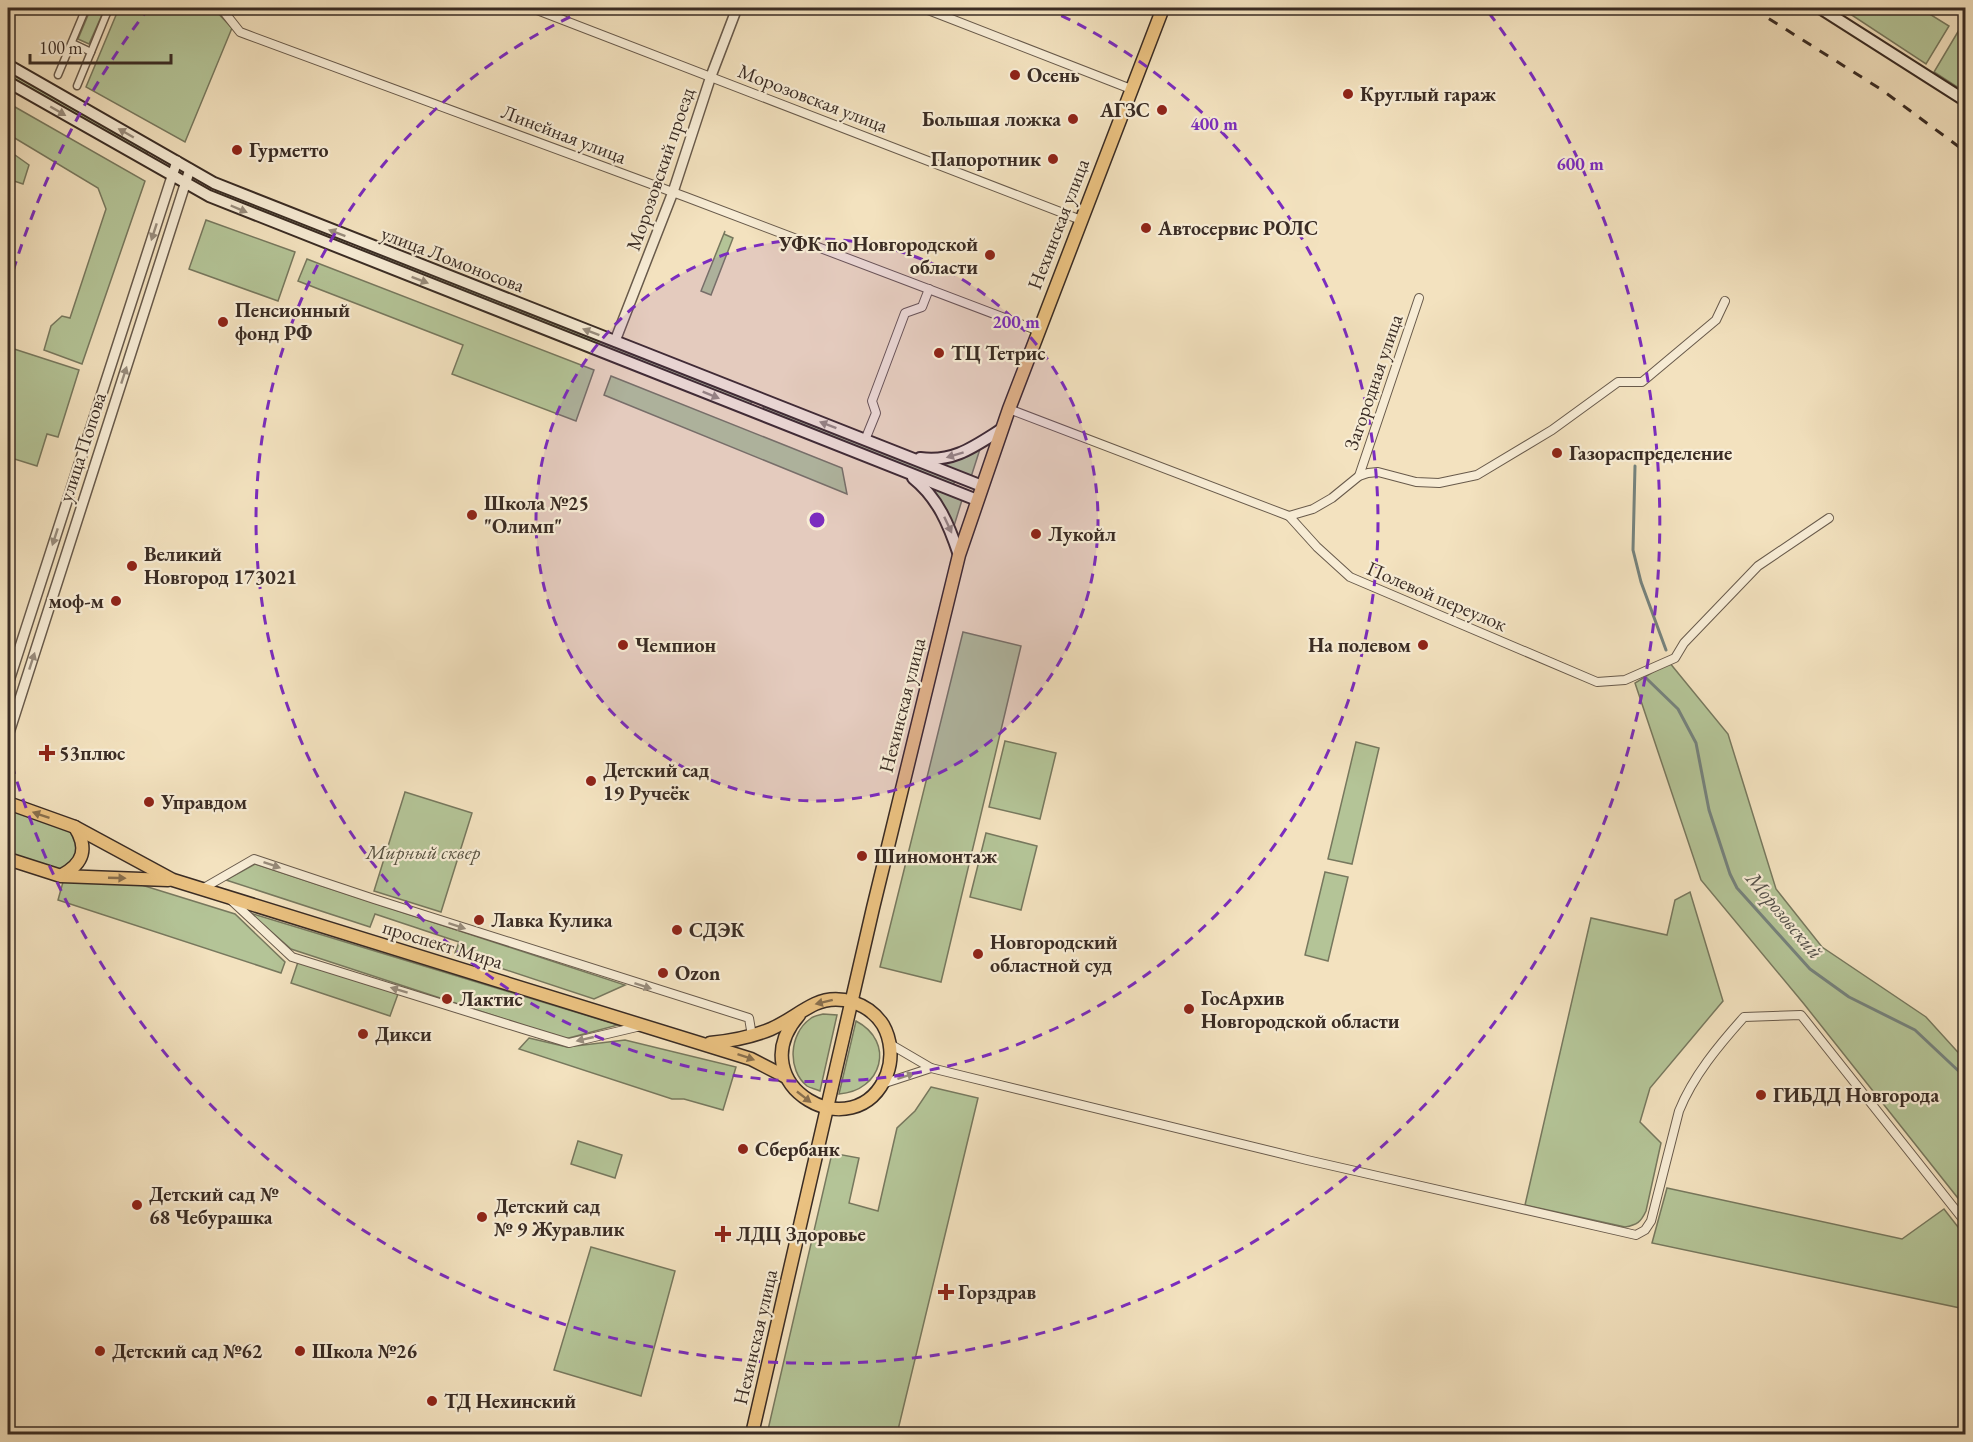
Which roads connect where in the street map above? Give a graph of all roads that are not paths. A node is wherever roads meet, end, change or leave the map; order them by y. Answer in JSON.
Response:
{"nodes":[{"id":1,"x":86,"y":8,"type":"edge"},
{"id":2,"x":109,"y":8,"type":"edge"},
{"id":3,"x":222,"y":8,"type":"edge"},
{"id":4,"x":532,"y":8,"type":"edge"},
{"id":5,"x":737,"y":8,"type":"edge"},
{"id":6,"x":924,"y":8,"type":"edge"},
{"id":7,"x":1163,"y":8,"type":"edge"},
{"id":8,"x":1820,"y":8,"type":"edge"},
{"id":9,"x":72,"y":43,"type":"junction"},
{"id":10,"x":91,"y":52,"type":"junction"},
{"id":11,"x":8,"y":64,"type":"edge"},
{"id":12,"x":58,"y":75,"type":"dead end"},
{"id":13,"x":711,"y":76,"type":"junction"},
{"id":14,"x":8,"y":82,"type":"edge"},
{"id":15,"x":77,"y":86,"type":"dead end"},
{"id":16,"x":1131,"y":89,"type":"junction"},
{"id":17,"x":1965,"y":101,"type":"edge"},
{"id":18,"x":177,"y":161,"type":"junction"},
{"id":19,"x":190,"y":169,"type":"junction"},
{"id":20,"x":172,"y":176,"type":"junction"},
{"id":21,"x":186,"y":184,"type":"junction"},
{"id":22,"x":673,"y":192,"type":"junction"},
{"id":23,"x":1081,"y":220,"type":"junction"},
{"id":24,"x":357,"y":240,"type":"junction"},
{"id":25,"x":351,"y":254,"type":"junction"},
{"id":26,"x":929,"y":289,"type":"junction"},
{"id":27,"x":1419,"y":298,"type":"dead end"},
{"id":28,"x":1725,"y":301,"type":"dead end"},
{"id":29,"x":1039,"y":331,"type":"junction"},
{"id":30,"x":615,"y":341,"type":"junction"},
{"id":31,"x":759,"y":398,"type":"junction"},
{"id":32,"x":1009,"y":409,"type":"junction"},
{"id":33,"x":754,"y":412,"type":"junction"},
{"id":34,"x":1002,"y":429,"type":"junction"},
{"id":35,"x":865,"y":440,"type":"junction"},
{"id":36,"x":902,"y":454,"type":"junction"},
{"id":37,"x":900,"y":470,"type":"junction"},
{"id":38,"x":1359,"y":476,"type":"junction"},
{"id":39,"x":982,"y":486,"type":"junction"},
{"id":40,"x":977,"y":500,"type":"junction"},
{"id":41,"x":1289,"y":516,"type":"junction"},
{"id":42,"x":1829,"y":518,"type":"dead end"},
{"id":43,"x":959,"y":555,"type":"junction"},
{"id":44,"x":8,"y":684,"type":"edge"},
{"id":45,"x":11,"y":712,"type":"edge"},
{"id":46,"x":8,"y":736,"type":"edge"},
{"id":47,"x":8,"y":803,"type":"edge"},
{"id":48,"x":75,"y":827,"type":"junction"},
{"id":49,"x":8,"y":859,"type":"edge"},
{"id":50,"x":61,"y":876,"type":"junction"},
{"id":51,"x":173,"y":880,"type":"junction"},
{"id":52,"x":202,"y":890,"type":"junction"},
{"id":53,"x":228,"y":898,"type":"junction"},
{"id":54,"x":851,"y":1002,"type":"junction"},
{"id":55,"x":799,"y":1015,"type":"junction"},
{"id":56,"x":642,"y":1026,"type":"junction"},
{"id":57,"x":752,"y":1036,"type":"junction"},
{"id":58,"x":702,"y":1044,"type":"junction"},
{"id":59,"x":890,"y":1044,"type":"junction"},
{"id":60,"x":931,"y":1068,"type":"junction"},
{"id":61,"x":786,"y":1077,"type":"junction"},
{"id":62,"x":882,"y":1084,"type":"junction"},
{"id":63,"x":827,"y":1108,"type":"junction"},
{"id":64,"x":1965,"y":1223,"type":"edge"},
{"id":65,"x":752,"y":1434,"type":"edge"}],
"edges":[{"from":1,"to":9,"type":"street"},
{"from":2,"to":10,"type":"street"},
{"from":3,"to":22,"type":"street","name":"Линейная улица"},
{"from":4,"to":13,"type":"street","name":"Морозовская улица"},
{"from":5,"to":13,"type":"street","name":"Морозовский проезд"},
{"from":6,"to":16,"type":"street"},
{"from":7,"to":16,"type":"main road","name":"Нехинская улица"},
{"from":8,"to":17,"type":"main road"},
{"from":9,"to":10,"type":"street"},
{"from":9,"to":12,"type":"street"},
{"from":10,"to":15,"type":"street"},
{"from":18,"to":11,"type":"main road","name":"улица Ломоносова","one_way":true},
{"from":13,"to":22,"type":"street","name":"Морозовский проезд"},
{"from":13,"to":23,"type":"street","name":"Морозовская улица"},
{"from":14,"to":20,"type":"main road","name":"улица Ломоносова","one_way":true},
{"from":16,"to":23,"type":"main road","name":"Нехинская улица"},
{"from":18,"to":19,"type":"main road","name":"улица Ломоносова"},
{"from":18,"to":20,"type":"street","name":"улица Попова"},
{"from":19,"to":21,"type":"street","name":"улица Попова"},
{"from":24,"to":19,"type":"main road","name":"улица Ломоносова","one_way":true},
{"from":20,"to":21,"type":"main road","name":"улица Ломоносова"},
{"from":20,"to":44,"type":"street","name":"улица Попова","one_way":true},
{"from":21,"to":25,"type":"main road","name":"улица Ломоносова","one_way":true},
{"from":45,"to":21,"type":"street","name":"улица Попова","one_way":true},
{"from":22,"to":26,"type":"street","name":"Линейная улица"},
{"from":22,"to":30,"type":"street","name":"Морозовский проезд"},
{"from":23,"to":29,"type":"main road","name":"Нехинская улица"},
{"from":24,"to":25,"type":"main road"},
{"from":30,"to":24,"type":"main road","name":"улица Ломоносова","one_way":true},
{"from":25,"to":33,"type":"main road","name":"улица Ломоносова","one_way":true},
{"from":26,"to":29,"type":"street","name":"Линейная улица"},
{"from":26,"to":35,"type":"street"},
{"from":27,"to":38,"type":"street","name":"Загородная улица"},
{"from":28,"to":38,"type":"street"},
{"from":29,"to":32,"type":"main road","name":"Нехинская улица"},
{"from":30,"to":31,"type":"main road","name":"улица Ломоносова"},
{"from":31,"to":33,"type":"main road"},
{"from":35,"to":31,"type":"main road","name":"улица Ломоносова","one_way":true},
{"from":32,"to":34,"type":"main road","name":"Нехинская улица"},
{"from":32,"to":41,"type":"street","name":"Полевой переулок"},
{"from":33,"to":37,"type":"main road","name":"улица Ломоносова"},
{"from":34,"to":36,"type":"main road","name":"улица Ломоносова","one_way":true},
{"from":34,"to":39,"type":"main road","name":"Нехинская улица"},
{"from":35,"to":36,"type":"main road","name":"улица Ломоносова"},
{"from":36,"to":39,"type":"main road","name":"улица Ломоносова"},
{"from":37,"to":40,"type":"main road","name":"улица Ломоносова"},
{"from":37,"to":43,"type":"main road","name":"улица Ломоносова","one_way":true},
{"from":38,"to":41,"type":"street"},
{"from":39,"to":40,"type":"main road","name":"Нехинская улица"},
{"from":40,"to":43,"type":"main road","name":"Нехинская улица"},
{"from":41,"to":42,"type":"street","name":"Полевой переулок"},
{"from":43,"to":54,"type":"main road","name":"Нехинская улица"},
{"from":45,"to":46,"type":"street","name":"улица Попова"},
{"from":48,"to":47,"type":"main road","name":"проспект Мира","one_way":true},
{"from":48,"to":50,"type":"main road"},
{"from":48,"to":51,"type":"main road","name":"проспект Мира"},
{"from":49,"to":50,"type":"main road","name":"проспект Мира"},
{"from":50,"to":51,"type":"main road","name":"проспект Мира","one_way":true},
{"from":51,"to":52,"type":"main road","name":"проспект Мира"},
{"from":52,"to":53,"type":"main road","name":"проспект Мира"},
{"from":52,"to":57,"type":"street","one_way":true},
{"from":53,"to":56,"type":"main road","name":"проспект Мира"},
{"from":56,"to":53,"type":"street","one_way":true},
{"from":54,"to":55,"type":"main road","name":"проспект Мира","one_way":true},
{"from":54,"to":59,"type":"main road"},
{"from":54,"to":63,"type":"main road","name":"Нехинская улица"},
{"from":55,"to":57,"type":"main road","name":"проспект Мира"},
{"from":55,"to":61,"type":"main road"},
{"from":56,"to":58,"type":"main road","name":"проспект Мира"},
{"from":57,"to":58,"type":"main road","name":"проспект Мира"},
{"from":58,"to":61,"type":"main road","name":"проспект Мира","one_way":true},
{"from":59,"to":60,"type":"street"},
{"from":59,"to":62,"type":"main road"},
{"from":62,"to":60,"type":"street","one_way":true},
{"from":60,"to":64,"type":"street"},
{"from":61,"to":63,"type":"main road","name":"проспект Мира","one_way":true},
{"from":62,"to":63,"type":"main road"},
{"from":63,"to":65,"type":"main road","name":"Нехинская улица"}]}
